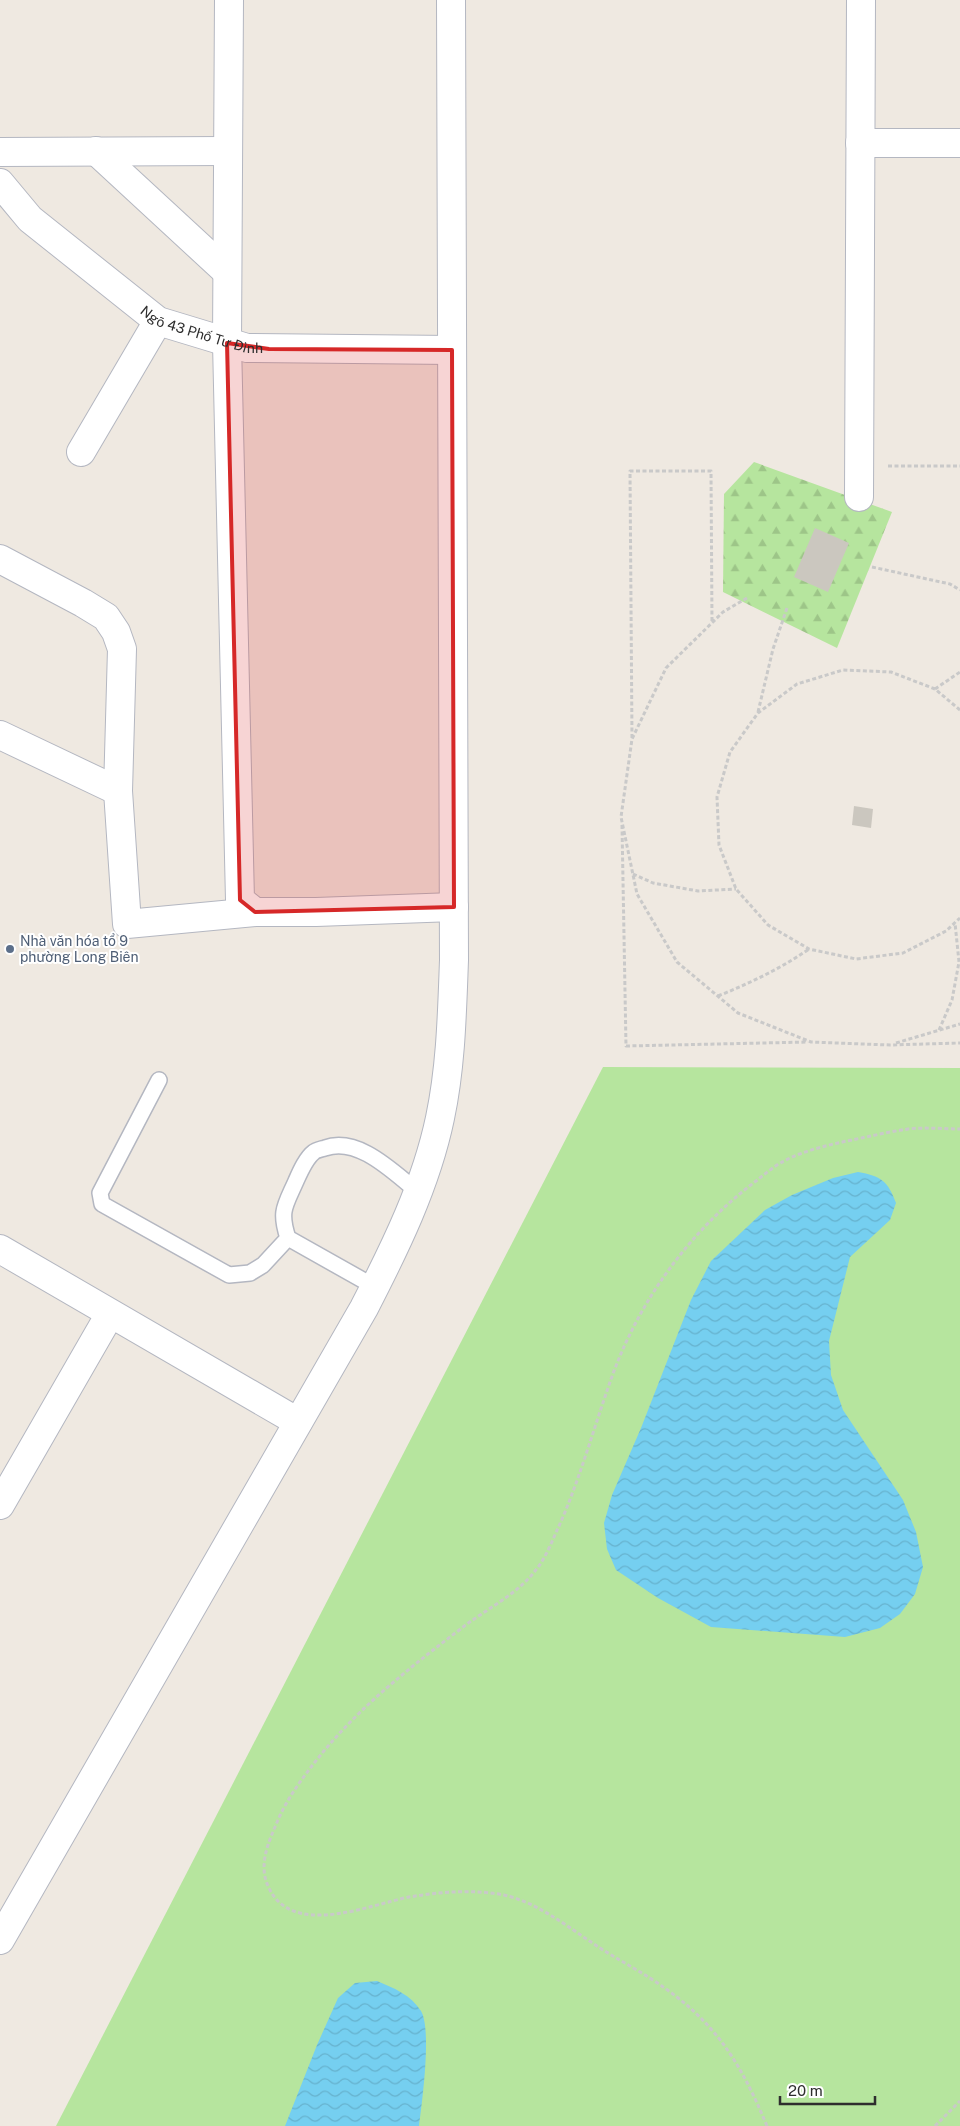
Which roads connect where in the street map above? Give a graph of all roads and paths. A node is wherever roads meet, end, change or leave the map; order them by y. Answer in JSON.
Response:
{"nodes":[{"id":1,"x":228,"y":0,"type":"edge"},
{"id":2,"x":451,"y":0,"type":"edge"},
{"id":3,"x":861,"y":0,"type":"edge"},
{"id":4,"x":860,"y":142,"type":"junction"},
{"id":5,"x":960,"y":144,"type":"edge"},
{"id":6,"x":96,"y":151,"type":"junction"},
{"id":7,"x":226,"y":151,"type":"junction"},
{"id":8,"x":0,"y":152,"type":"edge"},
{"id":9,"x":0,"y":183,"type":"edge"},
{"id":10,"x":227,"y":272,"type":"junction"},
{"id":11,"x":158,"y":321,"type":"junction"},
{"id":12,"x":227,"y":343,"type":"junction"},
{"id":13,"x":452,"y":350,"type":"junction"},
{"id":14,"x":81,"y":452,"type":"dead end"},
{"id":15,"x":960,"y":466,"type":"edge"},
{"id":16,"x":859,"y":467,"type":"junction"},
{"id":17,"x":859,"y":497,"type":"dead end"},
{"id":18,"x":0,"y":560,"type":"edge"},
{"id":19,"x":872,"y":567,"type":"dead end"},
{"id":20,"x":960,"y":590,"type":"edge"},
{"id":21,"x":747,"y":598,"type":"dead end"},
{"id":22,"x":787,"y":608,"type":"dead end"},
{"id":23,"x":712,"y":623,"type":"junction"},
{"id":24,"x":960,"y":672,"type":"edge"},
{"id":25,"x":935,"y":689,"type":"junction"},
{"id":26,"x":960,"y":710,"type":"edge"},
{"id":27,"x":758,"y":713,"type":"junction"},
{"id":28,"x":0,"y":735,"type":"edge"},
{"id":29,"x":632,"y":739,"type":"junction"},
{"id":30,"x":118,"y":791,"type":"junction"},
{"id":31,"x":622,"y":817,"type":"junction"},
{"id":32,"x":633,"y":874,"type":"junction"},
{"id":33,"x":736,"y":889,"type":"junction"},
{"id":34,"x":454,"y":906,"type":"junction"},
{"id":35,"x":255,"y":912,"type":"junction"},
{"id":36,"x":960,"y":918,"type":"edge"},
{"id":37,"x":955,"y":923,"type":"junction"},
{"id":38,"x":809,"y":949,"type":"junction"},
{"id":39,"x":718,"y":996,"type":"junction"},
{"id":40,"x":960,"y":1024,"type":"edge"},
{"id":41,"x":939,"y":1030,"type":"junction"},
{"id":42,"x":811,"y":1042,"type":"junction"},
{"id":43,"x":960,"y":1043,"type":"edge"},
{"id":44,"x":890,"y":1045,"type":"junction"},
{"id":45,"x":159,"y":1080,"type":"dead end"},
{"id":46,"x":960,"y":1129,"type":"edge"},
{"id":47,"x":418,"y":1191,"type":"junction"},
{"id":48,"x":288,"y":1238,"type":"junction"},
{"id":49,"x":0,"y":1249,"type":"edge"},
{"id":50,"x":375,"y":1287,"type":"junction"},
{"id":51,"x":110,"y":1314,"type":"junction"},
{"id":52,"x":298,"y":1422,"type":"junction"},
{"id":53,"x":0,"y":1505,"type":"edge"},
{"id":54,"x":0,"y":1940,"type":"edge"},
{"id":55,"x":960,"y":2101,"type":"edge"},
{"id":56,"x":767,"y":2126,"type":"edge"},
{"id":57,"x":934,"y":2126,"type":"edge"}],
"edges":[{"from":1,"to":7,"type":"street"},
{"from":2,"to":13,"type":"street"},
{"from":3,"to":4,"type":"street"},
{"from":4,"to":5,"type":"street"},
{"from":4,"to":16,"type":"street"},
{"from":6,"to":7,"type":"street"},
{"from":6,"to":8,"type":"street"},
{"from":6,"to":10,"type":"street"},
{"from":7,"to":10,"type":"street"},
{"from":9,"to":11,"type":"street","name":"Ngõ 43 Phố Tư Đình"},
{"from":10,"to":12,"type":"street"},
{"from":11,"to":12,"type":"street","name":"Ngõ 43 Phố Tư Đình"},
{"from":11,"to":14,"type":"street"},
{"from":12,"to":13,"type":"street","name":"Ngõ 43 Phố Tư Đình"},
{"from":12,"to":35,"type":"street"},
{"from":13,"to":34,"type":"street"},
{"from":15,"to":16,"type":"path"},
{"from":16,"to":17,"type":"street"},
{"from":18,"to":30,"type":"street"},
{"from":19,"to":20,"type":"path"},
{"from":21,"to":23,"type":"path"},
{"from":22,"to":27,"type":"path"},
{"from":23,"to":29,"type":"path"},
{"from":23,"to":29,"type":"path"},
{"from":24,"to":25,"type":"path"},
{"from":25,"to":26,"type":"path"},
{"from":25,"to":27,"type":"path"},
{"from":27,"to":33,"type":"path"},
{"from":28,"to":30,"type":"street"},
{"from":29,"to":31,"type":"path"},
{"from":30,"to":35,"type":"street"},
{"from":31,"to":32,"type":"path"},
{"from":31,"to":42,"type":"path"},
{"from":32,"to":33,"type":"path"},
{"from":32,"to":39,"type":"path"},
{"from":33,"to":38,"type":"path"},
{"from":34,"to":35,"type":"street"},
{"from":34,"to":47,"type":"street"},
{"from":36,"to":37,"type":"path"},
{"from":37,"to":38,"type":"path"},
{"from":37,"to":41,"type":"path"},
{"from":38,"to":39,"type":"path"},
{"from":39,"to":42,"type":"path"},
{"from":40,"to":41,"type":"path"},
{"from":41,"to":44,"type":"path"},
{"from":42,"to":44,"type":"path"},
{"from":43,"to":44,"type":"path"},
{"from":45,"to":48,"type":"lane"},
{"from":46,"to":56,"type":"path"},
{"from":47,"to":48,"type":"lane"},
{"from":47,"to":50,"type":"street"},
{"from":48,"to":50,"type":"lane"},
{"from":49,"to":51,"type":"street"},
{"from":50,"to":52,"type":"street"},
{"from":51,"to":52,"type":"street"},
{"from":51,"to":53,"type":"street"},
{"from":52,"to":54,"type":"street"},
{"from":55,"to":57,"type":"path"}]}
